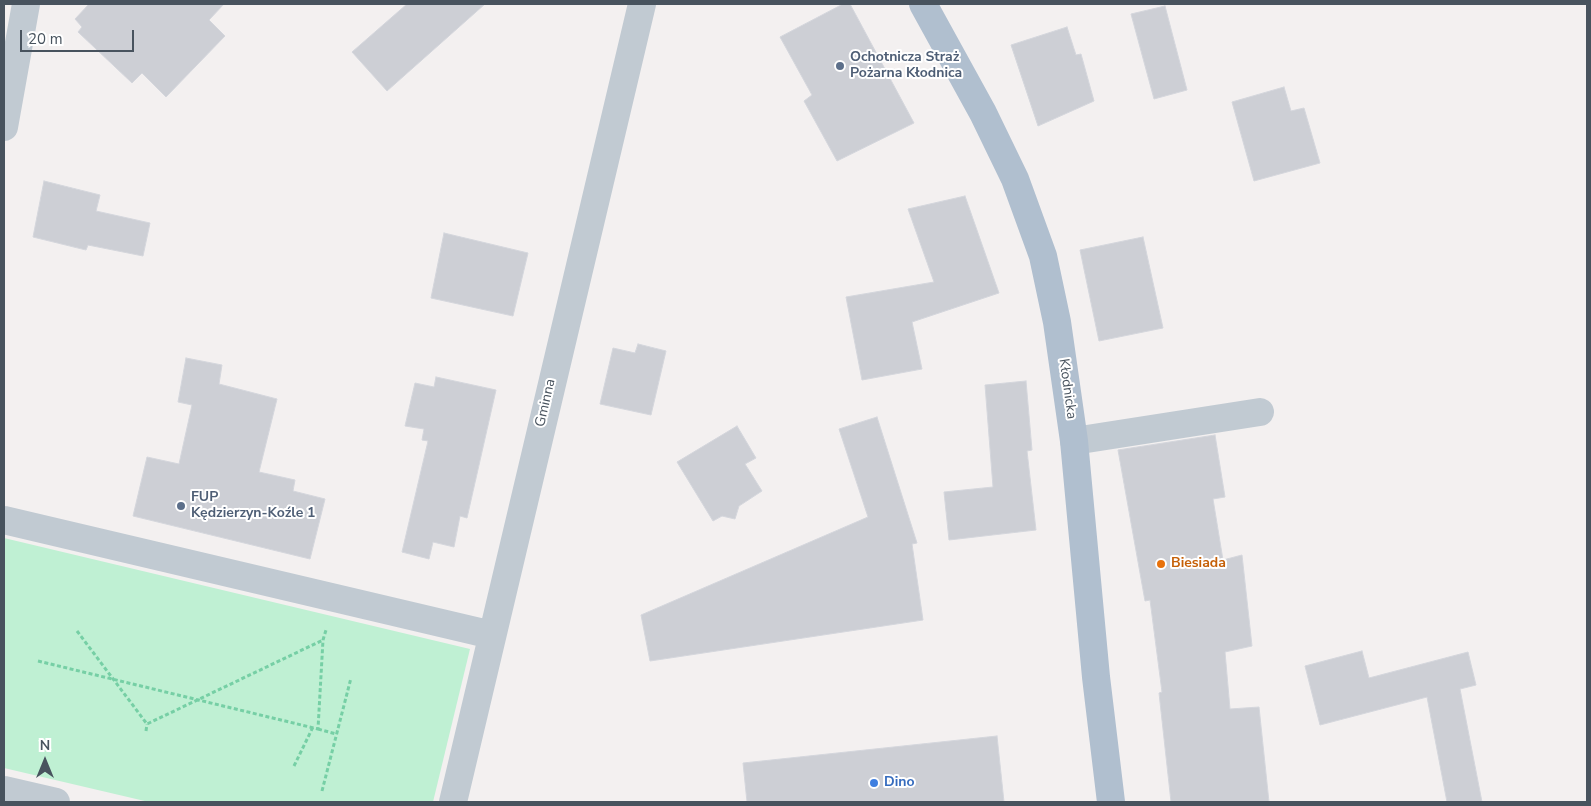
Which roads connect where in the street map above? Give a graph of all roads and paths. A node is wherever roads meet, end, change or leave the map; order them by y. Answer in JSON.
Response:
{"nodes":[{"id":1,"x":26,"y":4,"type":"edge"},
{"id":2,"x":642,"y":4,"type":"edge"},
{"id":3,"x":923,"y":4,"type":"edge"},
{"id":4,"x":4,"y":127,"type":"edge"},
{"id":5,"x":1260,"y":412,"type":"dead end"},
{"id":6,"x":1074,"y":441,"type":"junction"},
{"id":7,"x":4,"y":520,"type":"edge"},
{"id":8,"x":334,"y":598,"type":"junction"},
{"id":9,"x":77,"y":631,"type":"dead end"},
{"id":10,"x":492,"y":635,"type":"junction"},
{"id":11,"x":323,"y":640,"type":"junction"},
{"id":12,"x":38,"y":661,"type":"dead end"},
{"id":13,"x":351,"y":678,"type":"dead end"},
{"id":14,"x":112,"y":680,"type":"junction"},
{"id":15,"x":199,"y":700,"type":"junction"},
{"id":16,"x":147,"y":724,"type":"junction"},
{"id":17,"x":312,"y":727,"type":"junction"},
{"id":18,"x":318,"y":729,"type":"junction"},
{"id":19,"x":146,"y":730,"type":"dead end"},
{"id":20,"x":336,"y":734,"type":"junction"},
{"id":21,"x":294,"y":766,"type":"dead end"},
{"id":22,"x":4,"y":790,"type":"edge"},
{"id":23,"x":322,"y":791,"type":"dead end"},
{"id":24,"x":56,"y":802,"type":"edge"},
{"id":25,"x":453,"y":802,"type":"edge"},
{"id":26,"x":1111,"y":802,"type":"edge"}],
"edges":[{"from":1,"to":4,"type":"street"},
{"from":2,"to":10,"type":"street","name":"Gminna"},
{"from":3,"to":6,"type":"main road","name":"Kłodnicka"},
{"from":5,"to":6,"type":"street"},
{"from":6,"to":26,"type":"main road","name":"Kłodnicka"},
{"from":7,"to":8,"type":"street"},
{"from":8,"to":10,"type":"street"},
{"from":8,"to":11,"type":"path"},
{"from":9,"to":14,"type":"path"},
{"from":10,"to":25,"type":"street","name":"Gminna"},
{"from":11,"to":15,"type":"path"},
{"from":11,"to":18,"type":"path"},
{"from":12,"to":14,"type":"path"},
{"from":13,"to":20,"type":"path"},
{"from":14,"to":15,"type":"path"},
{"from":14,"to":16,"type":"path"},
{"from":15,"to":16,"type":"path"},
{"from":15,"to":17,"type":"path"},
{"from":16,"to":19,"type":"path"},
{"from":17,"to":18,"type":"path"},
{"from":17,"to":21,"type":"path"},
{"from":18,"to":20,"type":"path"},
{"from":20,"to":23,"type":"path"},
{"from":22,"to":24,"type":"street"}]}
